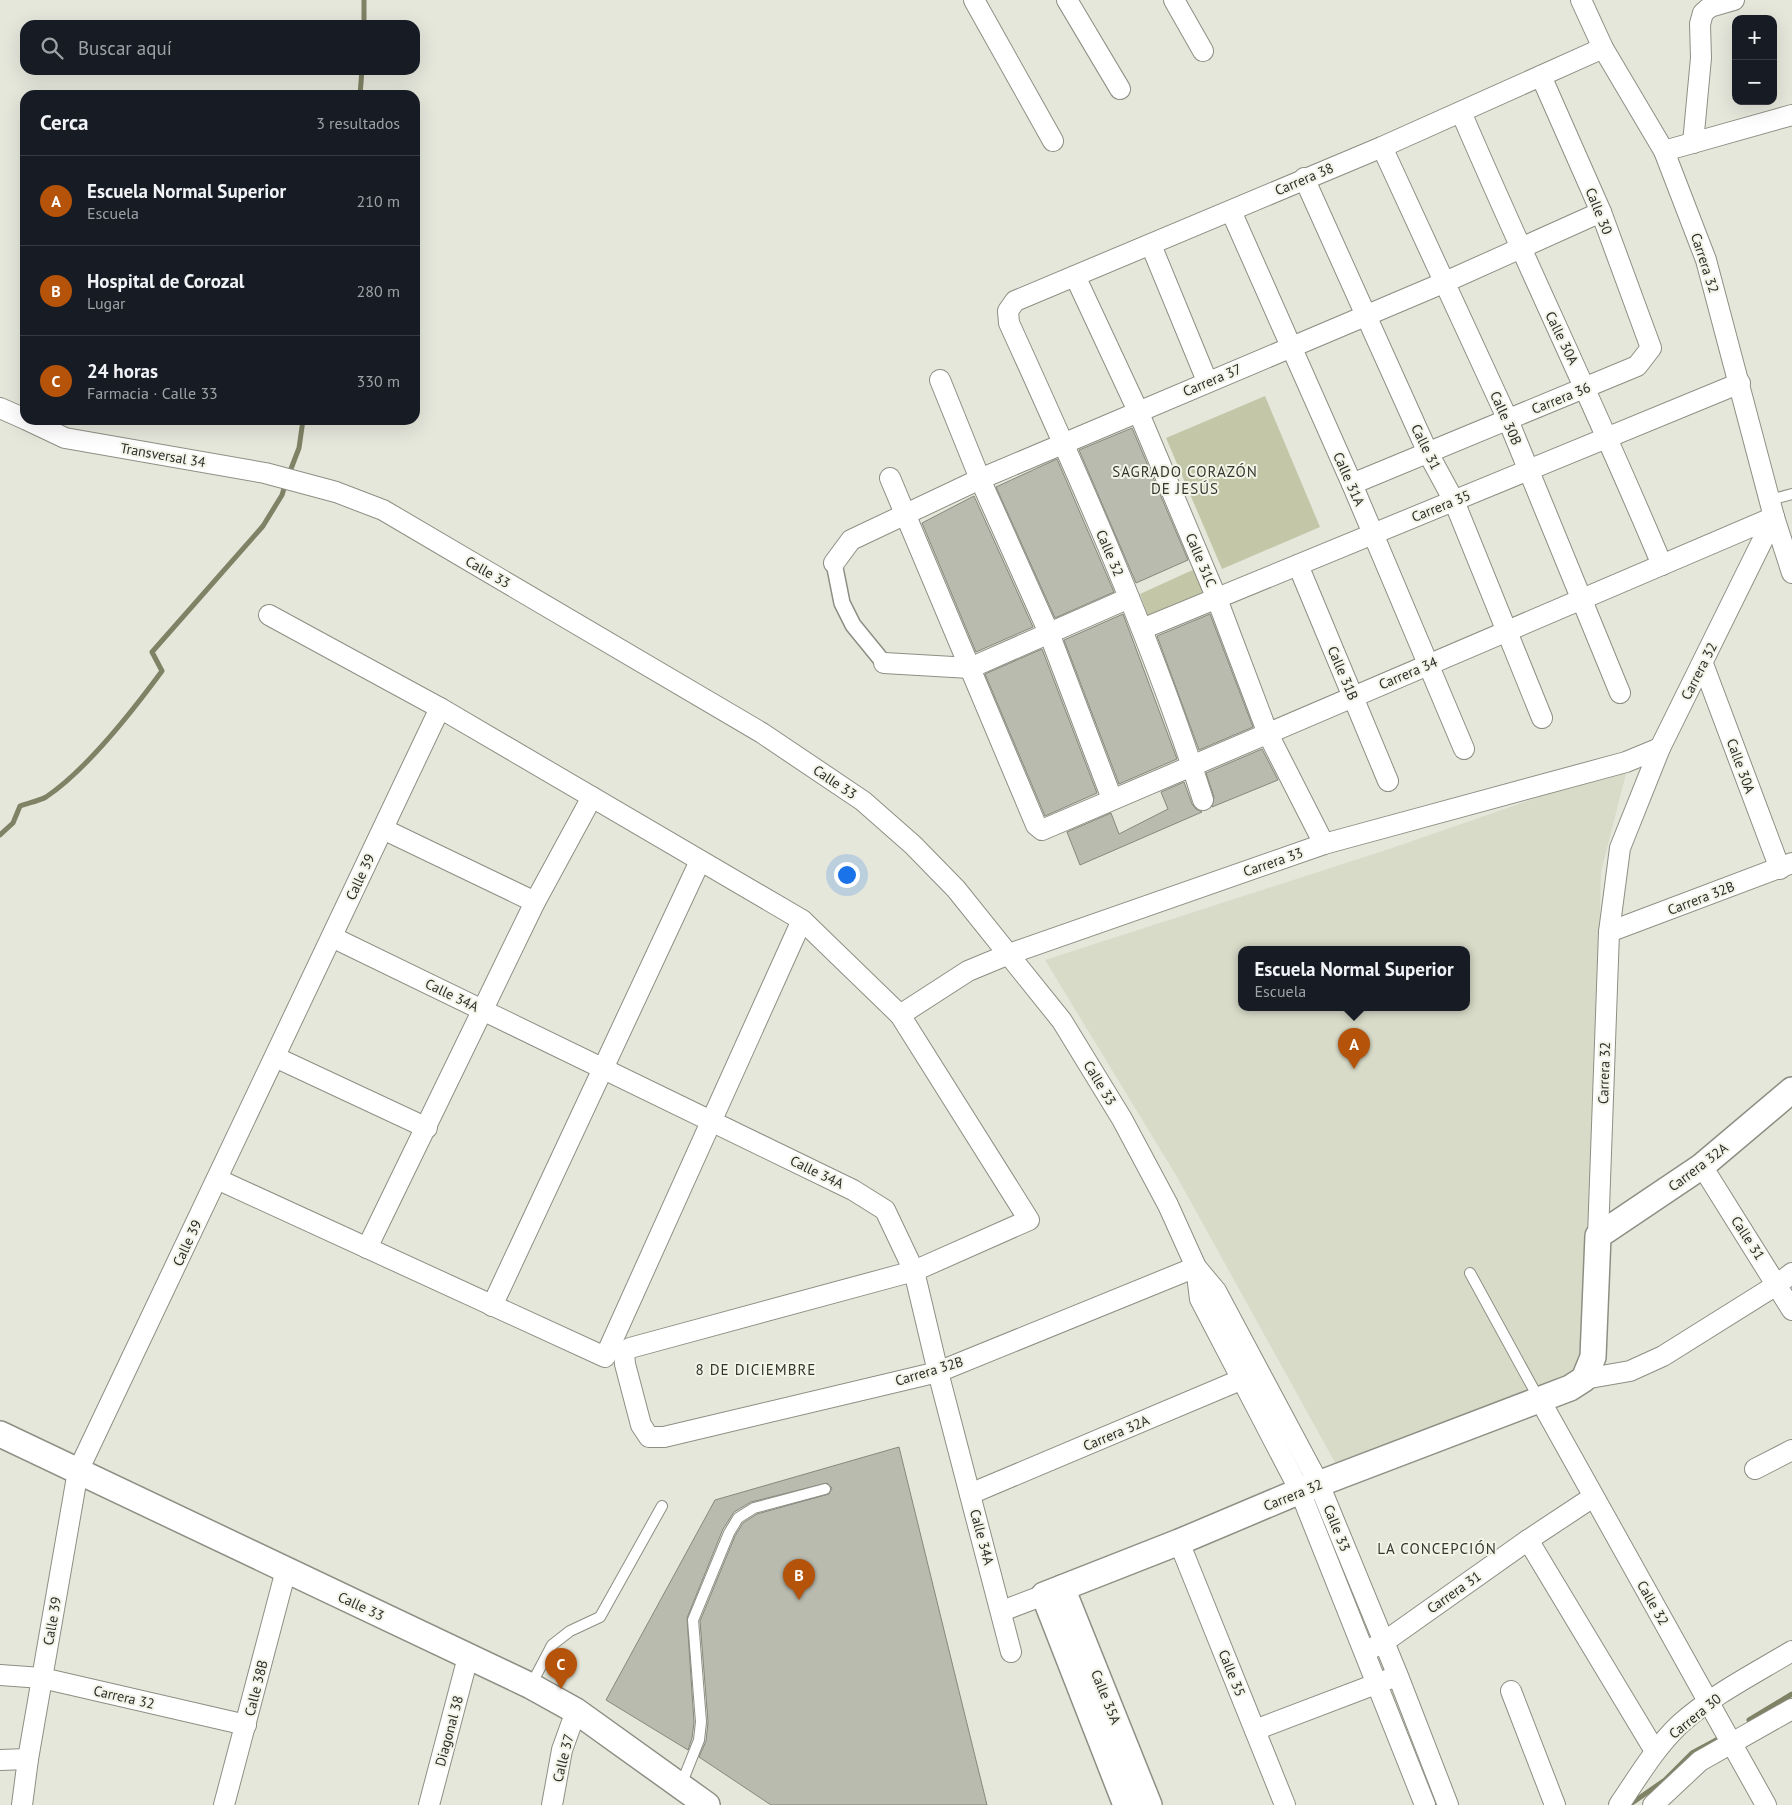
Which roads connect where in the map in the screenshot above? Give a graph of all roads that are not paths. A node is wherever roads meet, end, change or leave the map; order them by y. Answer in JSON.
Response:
{"nodes":[{"id":1,"x":974,"y":0,"type":"edge"},
{"id":2,"x":1067,"y":0,"type":"edge"},
{"id":3,"x":1174,"y":0,"type":"edge"},
{"id":4,"x":1581,"y":0,"type":"edge"},
{"id":5,"x":1734,"y":0,"type":"edge"},
{"id":6,"x":1603,"y":48,"type":"junction"},
{"id":7,"x":1203,"y":51,"type":"dead end"},
{"id":8,"x":1541,"y":76,"type":"junction"},
{"id":9,"x":1120,"y":89,"type":"dead end"},
{"id":10,"x":1460,"y":112,"type":"junction"},
{"id":11,"x":1792,"y":116,"type":"edge"},
{"id":12,"x":1053,"y":142,"type":"dead end"},
{"id":13,"x":1693,"y":143,"type":"junction"},
{"id":14,"x":1382,"y":147,"type":"junction"},
{"id":15,"x":1664,"y":151,"type":"junction"},
{"id":16,"x":1304,"y":178,"type":"junction"},
{"id":17,"x":1231,"y":210,"type":"junction"},
{"id":18,"x":1601,"y":212,"type":"junction"},
{"id":19,"x":1151,"y":245,"type":"junction"},
{"id":20,"x":1520,"y":248,"type":"junction"},
{"id":21,"x":1076,"y":276,"type":"junction"},
{"id":22,"x":1443,"y":284,"type":"junction"},
{"id":23,"x":1008,"y":311,"type":"joint"},
{"id":24,"x":1367,"y":315,"type":"junction"},
{"id":25,"x":1290,"y":347,"type":"junction"},
{"id":26,"x":1651,"y":348,"type":"joint"},
{"id":27,"x":940,"y":380,"type":"dead end"},
{"id":28,"x":1208,"y":381,"type":"junction"},
{"id":29,"x":1740,"y":382,"type":"junction"},
{"id":30,"x":1586,"y":388,"type":"junction"},
{"id":31,"x":0,"y":408,"type":"edge"},
{"id":32,"x":1138,"y":411,"type":"junction"},
{"id":33,"x":20,"y":417,"type":"edge"},
{"id":34,"x":1508,"y":420,"type":"junction"},
{"id":35,"x":37,"y":425,"type":"edge"},
{"id":36,"x":1608,"y":437,"type":"junction"},
{"id":37,"x":1064,"y":443,"type":"junction"},
{"id":38,"x":1428,"y":453,"type":"junction"},
{"id":39,"x":1529,"y":470,"type":"junction"},
{"id":40,"x":890,"y":478,"type":"dead end"},
{"id":41,"x":980,"y":479,"type":"junction"},
{"id":42,"x":302,"y":483,"type":"joint"},
{"id":43,"x":1352,"y":484,"type":"junction"},
{"id":44,"x":1792,"y":494,"type":"edge"},
{"id":45,"x":1454,"y":501,"type":"junction"},
{"id":46,"x":1772,"y":508,"type":"junction"},
{"id":47,"x":906,"y":516,"type":"junction"},
{"id":48,"x":1373,"y":534,"type":"junction"},
{"id":49,"x":834,"y":563,"type":"joint"},
{"id":50,"x":1298,"y":565,"type":"junction"},
{"id":51,"x":1662,"y":565,"type":"junction"},
{"id":52,"x":1792,"y":573,"type":"edge"},
{"id":53,"x":1129,"y":598,"type":"junction"},
{"id":54,"x":1217,"y":598,"type":"junction"},
{"id":55,"x":1583,"y":598,"type":"junction"},
{"id":56,"x":269,"y":615,"type":"dead end"},
{"id":57,"x":1142,"y":629,"type":"junction"},
{"id":58,"x":1506,"y":631,"type":"junction"},
{"id":59,"x":1049,"y":634,"type":"junction"},
{"id":60,"x":884,"y":663,"type":"joint"},
{"id":61,"x":1428,"y":664,"type":"junction"},
{"id":62,"x":1703,"y":664,"type":"junction"},
{"id":63,"x":970,"y":668,"type":"junction"},
{"id":64,"x":1620,"y":693,"type":"dead end"},
{"id":65,"x":1353,"y":696,"type":"junction"},
{"id":66,"x":440,"y":708,"type":"junction"},
{"id":67,"x":1542,"y":718,"type":"dead end"},
{"id":68,"x":1268,"y":734,"type":"junction"},
{"id":69,"x":1660,"y":748,"type":"junction"},
{"id":70,"x":1464,"y":749,"type":"dead end"},
{"id":71,"x":1192,"y":765,"type":"junction"},
{"id":72,"x":1388,"y":781,"type":"dead end"},
{"id":73,"x":592,"y":797,"type":"junction"},
{"id":74,"x":1112,"y":799,"type":"junction"},
{"id":75,"x":1203,"y":800,"type":"dead end"},
{"id":76,"x":383,"y":828,"type":"junction"},
{"id":77,"x":1324,"y":844,"type":"junction"},
{"id":78,"x":700,"y":860,"type":"junction"},
{"id":79,"x":1786,"y":866,"type":"edge"},
{"id":80,"x":535,"y":902,"type":"junction"},
{"id":81,"x":802,"y":920,"type":"junction"},
{"id":82,"x":1609,"y":932,"type":"junction"},
{"id":83,"x":332,"y":937,"type":"junction"},
{"id":84,"x":1009,"y":954,"type":"junction"},
{"id":85,"x":483,"y":1010,"type":"junction"},
{"id":86,"x":900,"y":1015,"type":"junction"},
{"id":87,"x":275,"y":1057,"type":"junction"},
{"id":88,"x":603,"y":1068,"type":"junction"},
{"id":89,"x":1792,"y":1090,"type":"edge"},
{"id":90,"x":712,"y":1121,"type":"junction"},
{"id":91,"x":427,"y":1128,"type":"junction"},
{"id":92,"x":1702,"y":1166,"type":"junction"},
{"id":93,"x":217,"y":1179,"type":"junction"},
{"id":94,"x":1598,"y":1236,"type":"junction"},
{"id":95,"x":367,"y":1248,"type":"junction"},
{"id":96,"x":1196,"y":1267,"type":"junction"},
{"id":97,"x":914,"y":1271,"type":"junction"},
{"id":98,"x":1470,"y":1273,"type":"dead end"},
{"id":99,"x":1785,"y":1278,"type":"edge"},
{"id":100,"x":492,"y":1306,"type":"junction"},
{"id":101,"x":1792,"y":1310,"type":"edge"},
{"id":102,"x":1261,"y":1371,"type":"junction"},
{"id":103,"x":938,"y":1372,"type":"junction"},
{"id":104,"x":1584,"y":1379,"type":"junction"},
{"id":105,"x":1241,"y":1380,"type":"junction"},
{"id":106,"x":1540,"y":1400,"type":"junction"},
{"id":107,"x":0,"y":1434,"type":"edge"},
{"id":108,"x":1792,"y":1450,"type":"edge"},
{"id":109,"x":1755,"y":1469,"type":"dead end"},
{"id":110,"x":78,"y":1471,"type":"junction"},
{"id":111,"x":1309,"y":1488,"type":"junction"},
{"id":112,"x":825,"y":1489,"type":"dead end"},
{"id":113,"x":970,"y":1494,"type":"junction"},
{"id":114,"x":1593,"y":1497,"type":"junction"},
{"id":115,"x":662,"y":1506,"type":"dead end"},
{"id":116,"x":1528,"y":1540,"type":"junction"},
{"id":117,"x":1179,"y":1542,"type":"junction"},
{"id":118,"x":286,"y":1570,"type":"junction"},
{"id":119,"x":1053,"y":1592,"type":"junction"},
{"id":120,"x":1002,"y":1611,"type":"junction"},
{"id":121,"x":1384,"y":1642,"type":"junction"},
{"id":122,"x":1792,"y":1651,"type":"edge"},
{"id":123,"x":1011,"y":1652,"type":"dead end"},
{"id":124,"x":1364,"y":1652,"type":"junction"},
{"id":125,"x":468,"y":1657,"type":"junction"},
{"id":126,"x":0,"y":1675,"type":"edge"},
{"id":127,"x":1398,"y":1676,"type":"junction"},
{"id":128,"x":42,"y":1678,"type":"junction"},
{"id":129,"x":1377,"y":1684,"type":"junction"},
{"id":130,"x":531,"y":1686,"type":"junction"},
{"id":131,"x":1511,"y":1691,"type":"dead end"},
{"id":132,"x":1710,"y":1702,"type":"junction"},
{"id":133,"x":1792,"y":1709,"type":"edge"},
{"id":134,"x":576,"y":1711,"type":"junction"},
{"id":135,"x":246,"y":1726,"type":"junction"},
{"id":136,"x":1255,"y":1730,"type":"junction"},
{"id":137,"x":1731,"y":1742,"type":"junction"},
{"id":138,"x":1655,"y":1751,"type":"junction"},
{"id":139,"x":28,"y":1759,"type":"junction"},
{"id":140,"x":0,"y":1760,"type":"edge"},
{"id":141,"x":681,"y":1786,"type":"junction"},
{"id":142,"x":22,"y":1805,"type":"edge"},
{"id":143,"x":224,"y":1805,"type":"edge"},
{"id":144,"x":429,"y":1805,"type":"edge"},
{"id":145,"x":552,"y":1805,"type":"edge"},
{"id":146,"x":707,"y":1805,"type":"edge"},
{"id":147,"x":1126,"y":1805,"type":"edge"},
{"id":148,"x":1148,"y":1805,"type":"edge"},
{"id":149,"x":1284,"y":1805,"type":"edge"},
{"id":150,"x":1425,"y":1805,"type":"edge"},
{"id":151,"x":1448,"y":1805,"type":"edge"},
{"id":152,"x":1555,"y":1805,"type":"edge"},
{"id":153,"x":1619,"y":1805,"type":"edge"},
{"id":154,"x":1653,"y":1805,"type":"edge"},
{"id":155,"x":1766,"y":1805,"type":"edge"}],
"edges":[{"from":1,"to":12,"type":"street"},
{"from":2,"to":9,"type":"street"},
{"from":3,"to":7,"type":"street"},
{"from":4,"to":6,"type":"street","name":"Carrera 32"},
{"from":5,"to":13,"type":"street"},
{"from":6,"to":8,"type":"street","name":"Carrera 38"},
{"from":6,"to":15,"type":"street","name":"Carrera 32"},
{"from":8,"to":10,"type":"street","name":"Carrera 38"},
{"from":8,"to":18,"type":"street","name":"Calle 30"},
{"from":10,"to":14,"type":"street","name":"Carrera 38"},
{"from":10,"to":20,"type":"street","name":"Calle 30A"},
{"from":11,"to":13,"type":"street"},
{"from":13,"to":15,"type":"street"},
{"from":14,"to":16,"type":"street","name":"Carrera 38"},
{"from":14,"to":22,"type":"street","name":"Calle 30B"},
{"from":15,"to":29,"type":"street","name":"Carrera 32"},
{"from":16,"to":17,"type":"street","name":"Carrera 38"},
{"from":16,"to":24,"type":"street","name":"Calle 31"},
{"from":17,"to":19,"type":"street","name":"Carrera 38"},
{"from":17,"to":25,"type":"street","name":"Calle 31A"},
{"from":18,"to":20,"type":"street","name":"Carrera 37"},
{"from":18,"to":26,"type":"street","name":"Calle 30"},
{"from":19,"to":21,"type":"street","name":"Carrera 38"},
{"from":19,"to":28,"type":"street"},
{"from":20,"to":22,"type":"street","name":"Carrera 37"},
{"from":20,"to":30,"type":"street","name":"Calle 30A"},
{"from":21,"to":23,"type":"street","name":"Carrera 38"},
{"from":21,"to":32,"type":"street","name":"Calle 31C"},
{"from":22,"to":24,"type":"street","name":"Carrera 37"},
{"from":22,"to":34,"type":"street","name":"Calle 30B"},
{"from":23,"to":37,"type":"street","name":"Calle 32"},
{"from":24,"to":25,"type":"street","name":"Carrera 37"},
{"from":24,"to":38,"type":"street","name":"Calle 31"},
{"from":25,"to":28,"type":"street","name":"Carrera 37"},
{"from":25,"to":43,"type":"street","name":"Calle 31A"},
{"from":26,"to":30,"type":"street","name":"Carrera 36"},
{"from":27,"to":41,"type":"street"},
{"from":28,"to":32,"type":"street","name":"Carrera 37"},
{"from":29,"to":36,"type":"street","name":"Carrera 35"},
{"from":29,"to":46,"type":"street","name":"Carrera 32"},
{"from":30,"to":34,"type":"street","name":"Carrera 36"},
{"from":30,"to":36,"type":"street","name":"Calle 30A"},
{"from":31,"to":33,"type":"street","name":"Transversal 34"},
{"from":32,"to":37,"type":"street","name":"Carrera 37"},
{"from":32,"to":54,"type":"street","name":"Calle 31C"},
{"from":34,"to":38,"type":"street","name":"Carrera 36"},
{"from":34,"to":39,"type":"street","name":"Calle 30B"},
{"from":35,"to":42,"type":"street","name":"Transversal 34"},
{"from":36,"to":39,"type":"street","name":"Carrera 35"},
{"from":36,"to":51,"type":"street","name":"Calle 30A"},
{"from":37,"to":41,"type":"street","name":"Carrera 37"},
{"from":37,"to":53,"type":"street","name":"Calle 32"},
{"from":38,"to":43,"type":"street","name":"Carrera 36"},
{"from":38,"to":45,"type":"street","name":"Calle 31"},
{"from":39,"to":45,"type":"street","name":"Carrera 35"},
{"from":39,"to":55,"type":"street","name":"Calle 30B"},
{"from":40,"to":47,"type":"street"},
{"from":41,"to":47,"type":"street","name":"Carrera 37"},
{"from":41,"to":59,"type":"street"},
{"from":42,"to":84,"type":"street","name":"Calle 33"},
{"from":43,"to":48,"type":"street","name":"Calle 31A"},
{"from":44,"to":46,"type":"lane"},
{"from":45,"to":48,"type":"street","name":"Carrera 35"},
{"from":45,"to":58,"type":"street","name":"Calle 31"},
{"from":46,"to":51,"type":"street","name":"Carrera 34"},
{"from":46,"to":52,"type":"street"},
{"from":46,"to":62,"type":"street","name":"Carrera 32"},
{"from":47,"to":49,"type":"street","name":"Carrera 37"},
{"from":47,"to":63,"type":"street"},
{"from":48,"to":50,"type":"street","name":"Carrera 35"},
{"from":48,"to":61,"type":"street","name":"Calle 31A"},
{"from":49,"to":60,"type":"street"},
{"from":50,"to":54,"type":"street","name":"Carrera 35"},
{"from":50,"to":65,"type":"street","name":"Calle 31B"},
{"from":51,"to":55,"type":"street","name":"Carrera 34"},
{"from":53,"to":57,"type":"street","name":"Calle 32"},
{"from":53,"to":59,"type":"street"},
{"from":54,"to":57,"type":"street","name":"Carrera 35"},
{"from":54,"to":68,"type":"street","name":"Calle 31C"},
{"from":55,"to":58,"type":"street","name":"Carrera 34"},
{"from":55,"to":64,"type":"street","name":"Calle 30B"},
{"from":56,"to":66,"type":"street"},
{"from":57,"to":71,"type":"street","name":"Calle 32"},
{"from":58,"to":61,"type":"street","name":"Carrera 34"},
{"from":58,"to":67,"type":"street","name":"Calle 31"},
{"from":59,"to":63,"type":"street"},
{"from":59,"to":74,"type":"street"},
{"from":60,"to":63,"type":"street"},
{"from":61,"to":65,"type":"street","name":"Carrera 34"},
{"from":61,"to":70,"type":"street","name":"Calle 31A"},
{"from":62,"to":69,"type":"street","name":"Carrera 32"},
{"from":62,"to":79,"type":"street","name":"Calle 30A"},
{"from":63,"to":74,"type":"street","name":"Carrera 34"},
{"from":65,"to":68,"type":"street","name":"Carrera 34"},
{"from":65,"to":72,"type":"street","name":"Calle 31B"},
{"from":66,"to":73,"type":"street"},
{"from":66,"to":76,"type":"street","name":"Calle 39"},
{"from":68,"to":71,"type":"street","name":"Carrera 34"},
{"from":68,"to":77,"type":"street","name":"Calle 31C"},
{"from":69,"to":77,"type":"street","name":"Carrera 33"},
{"from":69,"to":82,"type":"street","name":"Carrera 32"},
{"from":71,"to":74,"type":"street","name":"Carrera 34"},
{"from":71,"to":75,"type":"street","name":"Calle 32"},
{"from":73,"to":78,"type":"street"},
{"from":73,"to":80,"type":"street"},
{"from":76,"to":80,"type":"street"},
{"from":76,"to":83,"type":"street","name":"Calle 39"},
{"from":77,"to":84,"type":"street","name":"Carrera 33"},
{"from":78,"to":81,"type":"street"},
{"from":78,"to":88,"type":"street"},
{"from":79,"to":82,"type":"street","name":"Carrera 32B"},
{"from":80,"to":85,"type":"street"},
{"from":81,"to":86,"type":"street"},
{"from":81,"to":90,"type":"street"},
{"from":82,"to":94,"type":"street","name":"Carrera 32"},
{"from":83,"to":85,"type":"street","name":"Calle 34A"},
{"from":83,"to":87,"type":"street","name":"Calle 39"},
{"from":84,"to":86,"type":"street","name":"Carrera 33"},
{"from":84,"to":96,"type":"street","name":"Calle 33"},
{"from":85,"to":88,"type":"street","name":"Calle 34A"},
{"from":85,"to":91,"type":"street"},
{"from":86,"to":97,"type":"street"},
{"from":87,"to":91,"type":"street"},
{"from":87,"to":93,"type":"street","name":"Calle 39"},
{"from":88,"to":90,"type":"street","name":"Calle 34A"},
{"from":88,"to":100,"type":"street"},
{"from":89,"to":92,"type":"street","name":"Carrera 32A"},
{"from":90,"to":97,"type":"street","name":"Calle 34A"},
{"from":90,"to":100,"type":"street"},
{"from":91,"to":95,"type":"street"},
{"from":92,"to":94,"type":"street","name":"Carrera 32A"},
{"from":92,"to":99,"type":"street","name":"Calle 31"},
{"from":93,"to":95,"type":"street"},
{"from":93,"to":110,"type":"street","name":"Calle 39"},
{"from":94,"to":104,"type":"street","name":"Carrera 32"},
{"from":95,"to":100,"type":"street"},
{"from":96,"to":102,"type":"street","name":"Calle 33"},
{"from":96,"to":103,"type":"street","name":"Carrera 32B"},
{"from":96,"to":105,"type":"street","name":"Calle 33"},
{"from":97,"to":103,"type":"street","name":"Calle 34A"},
{"from":97,"to":103,"type":"street","name":"Carrera 32B"},
{"from":98,"to":106,"type":"lane"},
{"from":99,"to":101,"type":"street","name":"Calle 31"},
{"from":99,"to":104,"type":"street","name":"Carrera 32"},
{"from":102,"to":105,"type":"street","name":"Carrera 32A"},
{"from":102,"to":111,"type":"street","name":"Calle 33"},
{"from":103,"to":113,"type":"street","name":"Calle 34A"},
{"from":104,"to":106,"type":"street","name":"Carrera 32"},
{"from":105,"to":111,"type":"street","name":"Calle 33"},
{"from":105,"to":113,"type":"street","name":"Carrera 32A"},
{"from":106,"to":111,"type":"street","name":"Carrera 32"},
{"from":106,"to":114,"type":"street","name":"Calle 32"},
{"from":107,"to":110,"type":"street","name":"Calle 33"},
{"from":108,"to":109,"type":"street"},
{"from":110,"to":118,"type":"street","name":"Calle 33"},
{"from":110,"to":128,"type":"street","name":"Calle 39"},
{"from":111,"to":117,"type":"street","name":"Carrera 32"},
{"from":111,"to":121,"type":"street","name":"Calle 33"},
{"from":111,"to":124,"type":"street","name":"Calle 33"},
{"from":112,"to":141,"type":"lane"},
{"from":113,"to":120,"type":"street","name":"Calle 34A"},
{"from":114,"to":116,"type":"street","name":"Carrera 31"},
{"from":114,"to":132,"type":"street","name":"Calle 32"},
{"from":115,"to":130,"type":"lane"},
{"from":116,"to":121,"type":"street","name":"Carrera 31"},
{"from":116,"to":138,"type":"street"},
{"from":117,"to":119,"type":"street","name":"Carrera 32"},
{"from":117,"to":136,"type":"street","name":"Calle 35"},
{"from":118,"to":125,"type":"street","name":"Calle 33"},
{"from":118,"to":135,"type":"street","name":"Calle 38B"},
{"from":119,"to":120,"type":"street","name":"Carrera 32"},
{"from":119,"to":147,"type":"street","name":"Calle 35A"},
{"from":119,"to":148,"type":"street","name":"Calle 35A"},
{"from":120,"to":123,"type":"street","name":"Calle 34A"},
{"from":121,"to":124,"type":"street","name":"Carrera 31"},
{"from":121,"to":127,"type":"street","name":"Calle 33"},
{"from":122,"to":132,"type":"street","name":"Carrera 30"},
{"from":124,"to":129,"type":"street","name":"Calle 33"},
{"from":125,"to":130,"type":"street","name":"Calle 33"},
{"from":125,"to":144,"type":"street","name":"Diagonal 38"},
{"from":126,"to":128,"type":"street","name":"Carrera 32"},
{"from":127,"to":129,"type":"street"},
{"from":127,"to":151,"type":"street","name":"Calle 33"},
{"from":128,"to":135,"type":"street","name":"Carrera 32"},
{"from":128,"to":139,"type":"street","name":"Calle 39"},
{"from":129,"to":136,"type":"street"},
{"from":129,"to":150,"type":"street","name":"Calle 33"},
{"from":130,"to":134,"type":"street","name":"Calle 33"},
{"from":131,"to":152,"type":"street"},
{"from":132,"to":137,"type":"street","name":"Calle 32"},
{"from":132,"to":138,"type":"street","name":"Carrera 30"},
{"from":133,"to":137,"type":"street"},
{"from":134,"to":141,"type":"street","name":"Calle 33"},
{"from":134,"to":145,"type":"street","name":"Calle 37"},
{"from":135,"to":143,"type":"street","name":"Calle 38B"},
{"from":136,"to":149,"type":"street","name":"Calle 35"},
{"from":137,"to":154,"type":"street"},
{"from":137,"to":155,"type":"street","name":"Calle 32"},
{"from":138,"to":153,"type":"street","name":"Carrera 30"},
{"from":139,"to":140,"type":"street"},
{"from":139,"to":142,"type":"street","name":"Calle 39"},
{"from":141,"to":146,"type":"street","name":"Calle 33"}]}
